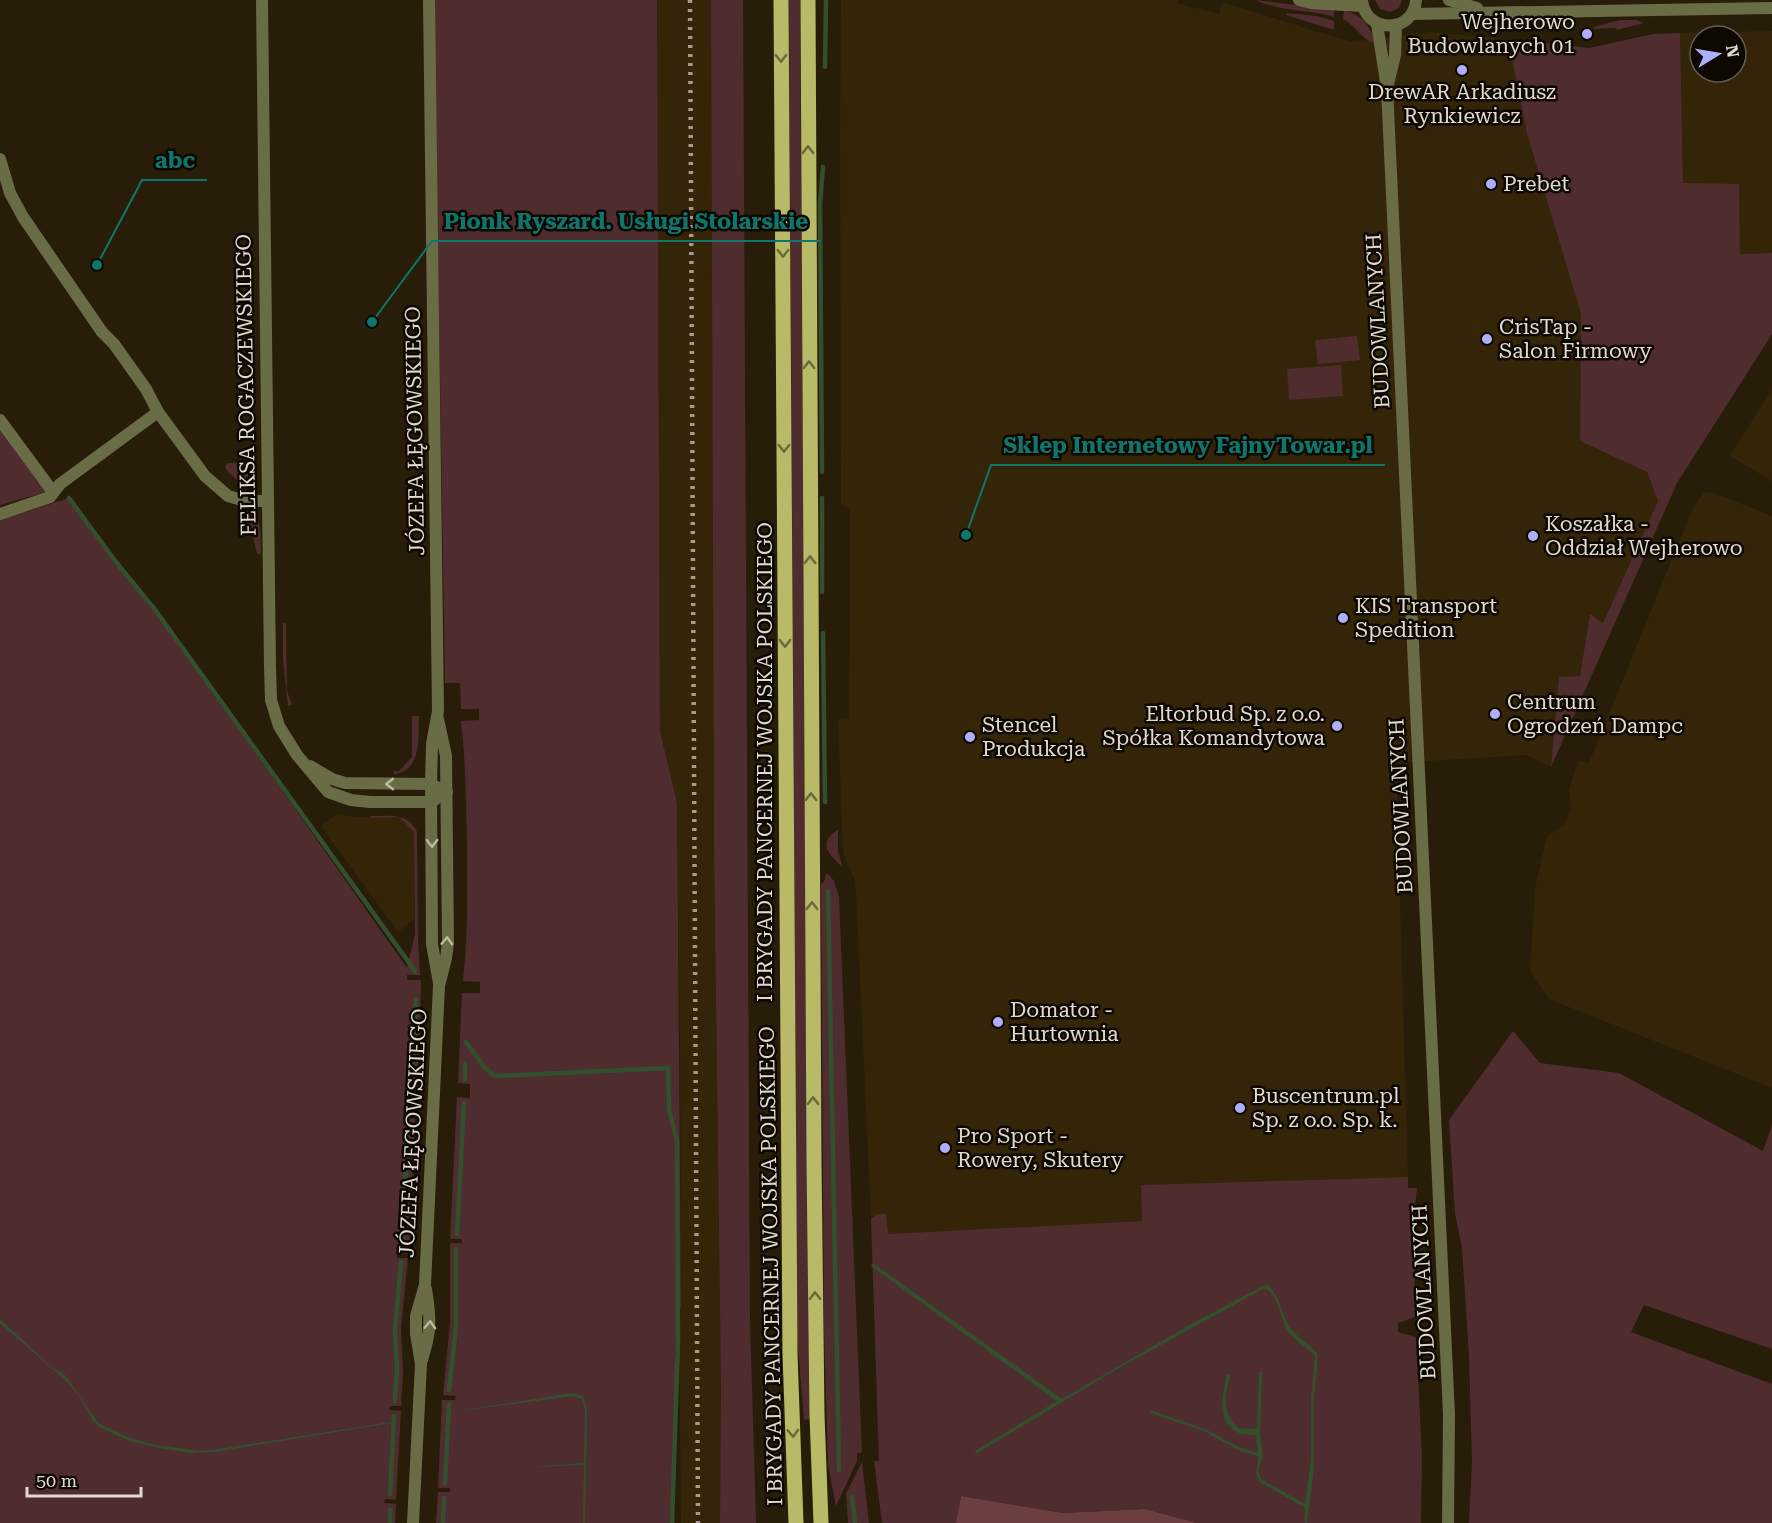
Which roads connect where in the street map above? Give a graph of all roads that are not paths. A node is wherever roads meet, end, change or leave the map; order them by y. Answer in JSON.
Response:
{"nodes":[{"id":1,"x":262,"y":0,"type":"edge"},
{"id":2,"x":429,"y":0,"type":"edge"},
{"id":3,"x":781,"y":0,"type":"edge"},
{"id":4,"x":808,"y":0,"type":"edge"},
{"id":5,"x":1299,"y":0,"type":"edge"},
{"id":6,"x":1416,"y":0,"type":"edge"},
{"id":7,"x":1449,"y":0,"type":"edge"},
{"id":8,"x":1362,"y":3,"type":"edge"},
{"id":9,"x":1772,"y":8,"type":"edge"},
{"id":10,"x":1490,"y":12,"type":"junction"},
{"id":11,"x":1412,"y":14,"type":"junction"},
{"id":12,"x":1377,"y":24,"type":"junction"},
{"id":13,"x":1396,"y":26,"type":"junction"},
{"id":14,"x":1387,"y":88,"type":"junction"},
{"id":15,"x":0,"y":159,"type":"edge"},
{"id":16,"x":158,"y":412,"type":"junction"},
{"id":17,"x":0,"y":420,"type":"edge"},
{"id":18,"x":57,"y":488,"type":"junction"},
{"id":19,"x":268,"y":501,"type":"junction"},
{"id":20,"x":0,"y":514,"type":"edge"},
{"id":21,"x":438,"y":718,"type":"junction"},
{"id":22,"x":302,"y":762,"type":"junction"},
{"id":23,"x":431,"y":784,"type":"junction"},
{"id":24,"x":447,"y":792,"type":"junction"},
{"id":25,"x":431,"y":801,"type":"junction"},
{"id":26,"x":439,"y":984,"type":"junction"},
{"id":27,"x":413,"y":1523,"type":"edge"},
{"id":28,"x":796,"y":1523,"type":"edge"},
{"id":29,"x":821,"y":1523,"type":"edge"},
{"id":30,"x":1448,"y":1523,"type":"edge"}],
"edges":[{"from":1,"to":19,"type":"street","name":"FELIKSA ROGACZEWSKIEGO"},
{"from":2,"to":21,"type":"street","name":"JÓZEFA ŁĘGOWSKIEGO"},
{"from":3,"to":28,"type":"main road","name":"I BRYGADY PANCERNEJ WOJSKA POLSKIEGO","one_way":true},
{"from":29,"to":4,"type":"main road","name":"I BRYGADY PANCERNEJ WOJSKA POLSKIEGO","one_way":true},
{"from":5,"to":8,"type":"street"},
{"from":6,"to":11,"type":"street"},
{"from":7,"to":10,"type":"street"},
{"from":8,"to":12,"type":"street"},
{"from":9,"to":10,"type":"street"},
{"from":10,"to":11,"type":"street"},
{"from":11,"to":13,"type":"street"},
{"from":12,"to":13,"type":"street"},
{"from":12,"to":14,"type":"street","name":"BUDOWLANYCH"},
{"from":13,"to":14,"type":"street","name":"BUDOWLANYCH"},
{"from":14,"to":30,"type":"street","name":"BUDOWLANYCH"},
{"from":15,"to":16,"type":"street"},
{"from":16,"to":18,"type":"street"},
{"from":16,"to":19,"type":"street"},
{"from":17,"to":18,"type":"street"},
{"from":18,"to":20,"type":"street"},
{"from":19,"to":22,"type":"street","name":"FELIKSA ROGACZEWSKIEGO"},
{"from":21,"to":23,"type":"street","name":"JÓZEFA ŁĘGOWSKIEGO"},
{"from":21,"to":24,"type":"street","name":"JÓZEFA ŁĘGOWSKIEGO"},
{"from":23,"to":22,"type":"street","name":"FELIKSA ROGACZEWSKIEGO","one_way":true},
{"from":22,"to":25,"type":"street","name":"FELIKSA ROGACZEWSKIEGO"},
{"from":23,"to":24,"type":"street","name":"FELIKSA ROGACZEWSKIEGO"},
{"from":23,"to":25,"type":"street","name":"JÓZEFA ŁĘGOWSKIEGO"},
{"from":24,"to":25,"type":"street","name":"FELIKSA ROGACZEWSKIEGO"},
{"from":26,"to":24,"type":"street","name":"JÓZEFA ŁĘGOWSKIEGO","one_way":true},
{"from":25,"to":26,"type":"street","name":"JÓZEFA ŁĘGOWSKIEGO","one_way":true},
{"from":26,"to":27,"type":"street","name":"JÓZEFA ŁĘGOWSKIEGO"}]}
